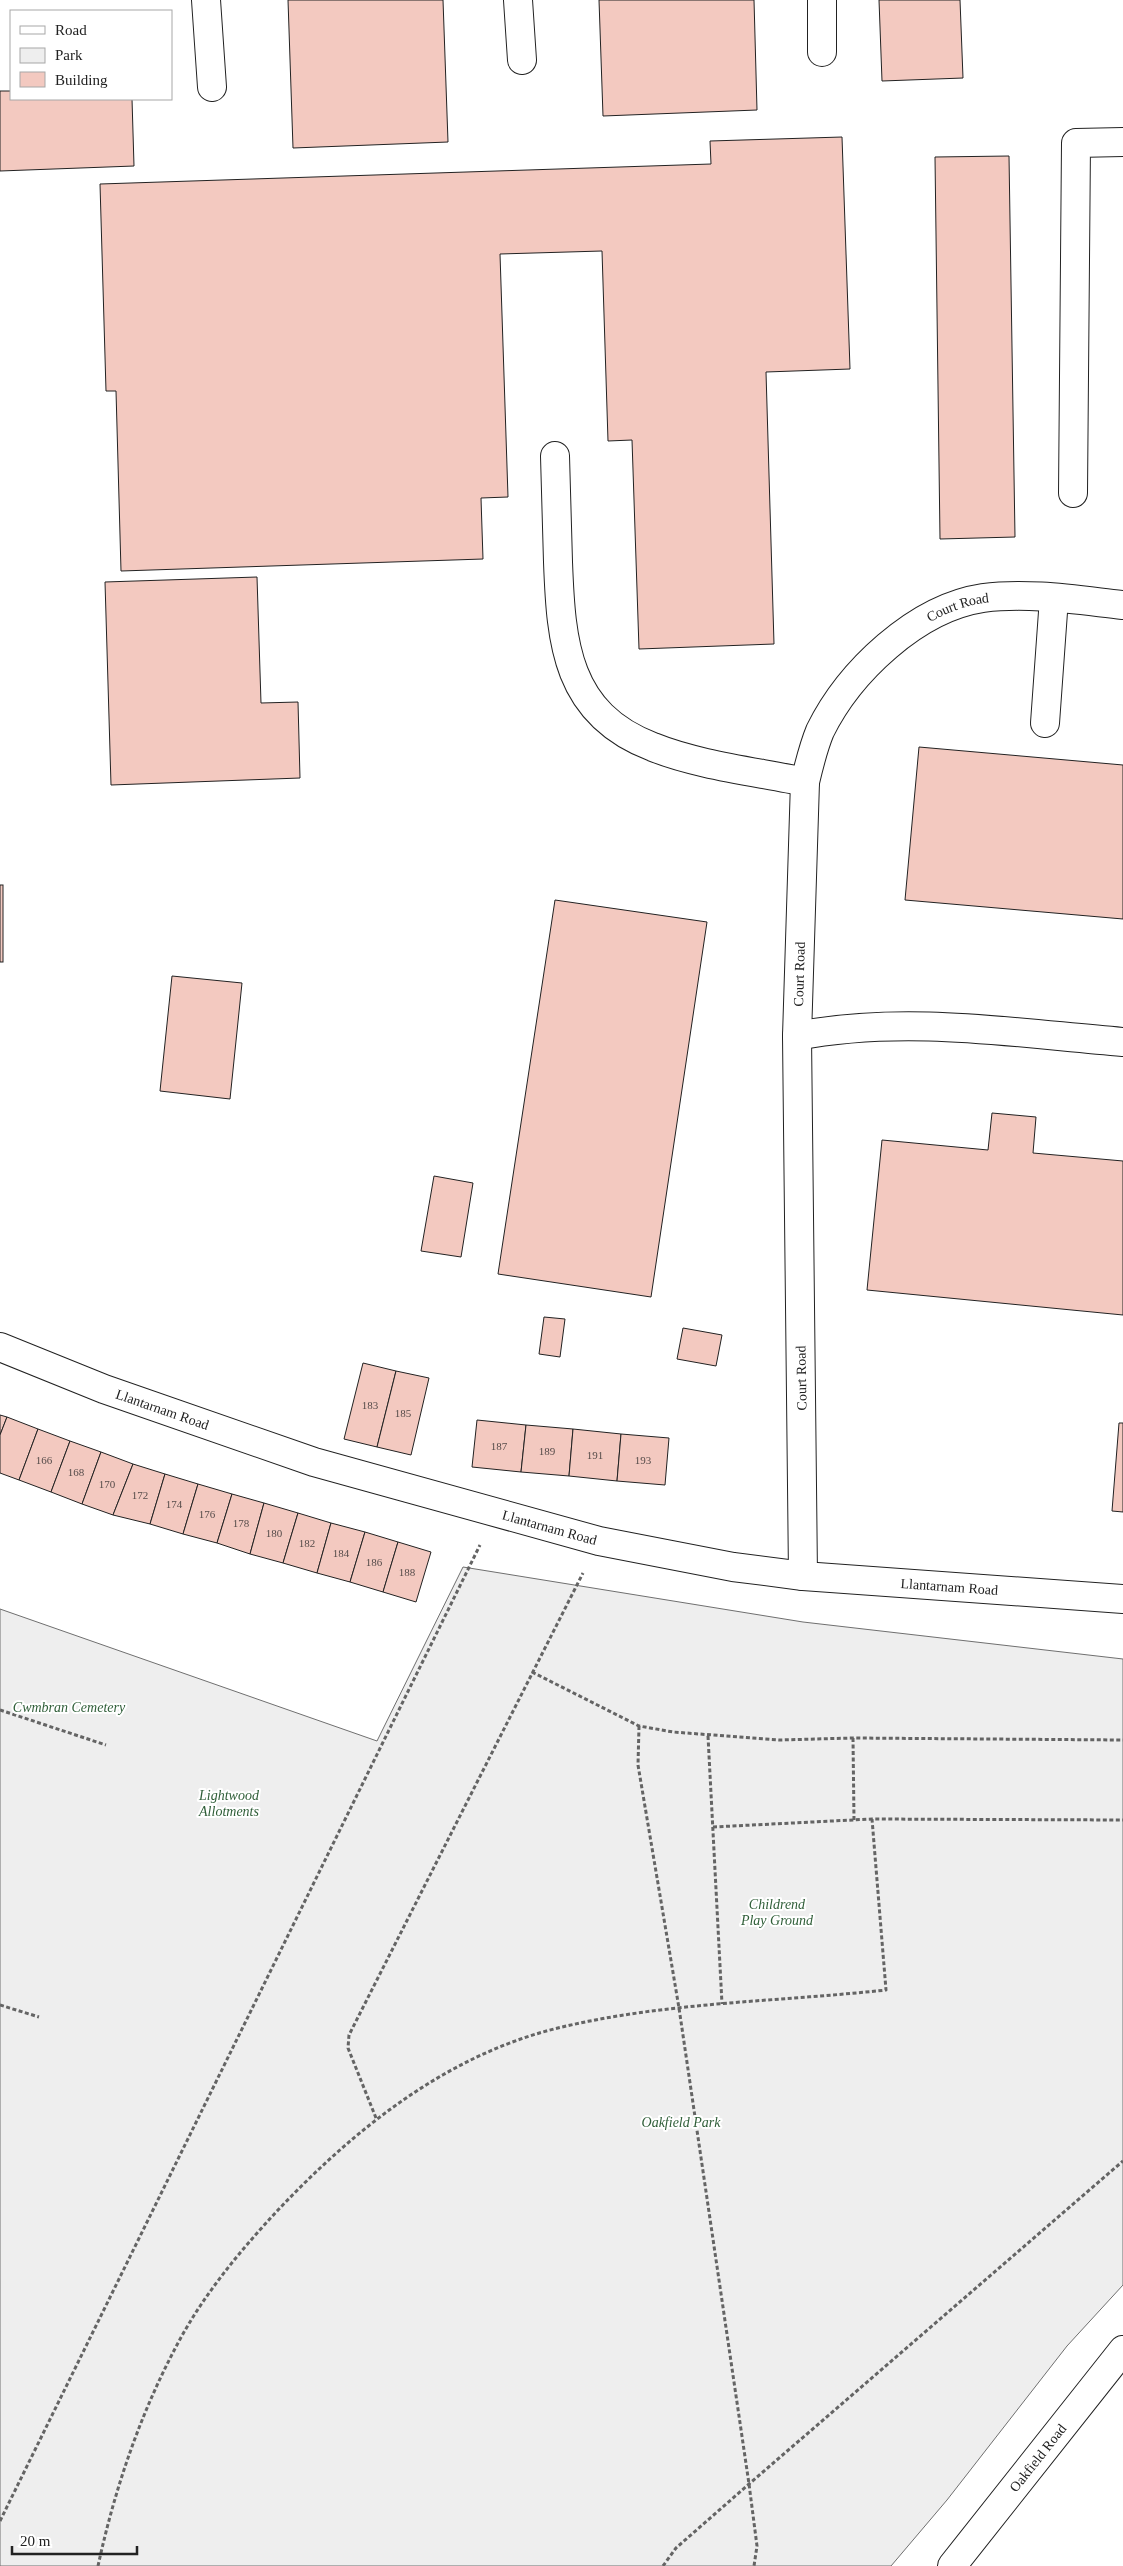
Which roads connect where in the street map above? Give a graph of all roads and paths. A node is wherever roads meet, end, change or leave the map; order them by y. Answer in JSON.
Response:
{"nodes":[{"id":1,"x":206,"y":0,"type":"edge"},
{"id":2,"x":518,"y":0,"type":"edge"},
{"id":3,"x":822,"y":0,"type":"edge"},
{"id":4,"x":822,"y":52,"type":"dead end"},
{"id":5,"x":522,"y":60,"type":"dead end"},
{"id":6,"x":212,"y":86,"type":"dead end"},
{"id":7,"x":1123,"y":142,"type":"edge"},
{"id":8,"x":555,"y":456,"type":"dead end"},
{"id":9,"x":1074,"y":493,"type":"dead end"},
{"id":10,"x":1054,"y":598,"type":"junction"},
{"id":11,"x":1123,"y":605,"type":"edge"},
{"id":12,"x":1046,"y":723,"type":"dead end"},
{"id":13,"x":805,"y":782,"type":"junction"},
{"id":14,"x":797,"y":1036,"type":"junction"},
{"id":15,"x":1123,"y":1042,"type":"edge"},
{"id":16,"x":0,"y":1347,"type":"edge"},
{"id":17,"x":496,"y":1513,"type":"junction"},
{"id":18,"x":599,"y":1541,"type":"junction"},
{"id":19,"x":803,"y":1576,"type":"junction"},
{"id":20,"x":1123,"y":1599,"type":"edge"},
{"id":21,"x":532,"y":1672,"type":"junction"},
{"id":22,"x":0,"y":1710,"type":"edge"},
{"id":23,"x":639,"y":1726,"type":"junction"},
{"id":24,"x":708,"y":1736,"type":"junction"},
{"id":25,"x":853,"y":1738,"type":"junction"},
{"id":26,"x":1123,"y":1740,"type":"edge"},
{"id":27,"x":106,"y":1745,"type":"dead end"},
{"id":28,"x":872,"y":1819,"type":"junction"},
{"id":29,"x":854,"y":1820,"type":"junction"},
{"id":30,"x":1123,"y":1820,"type":"edge"},
{"id":31,"x":713,"y":1827,"type":"junction"},
{"id":32,"x":722,"y":2004,"type":"junction"},
{"id":33,"x":0,"y":2006,"type":"edge"},
{"id":34,"x":678,"y":2008,"type":"junction"},
{"id":35,"x":39,"y":2017,"type":"dead end"},
{"id":36,"x":376,"y":2118,"type":"junction"},
{"id":37,"x":1123,"y":2161,"type":"edge"},
{"id":38,"x":1123,"y":2350,"type":"edge"},
{"id":39,"x":749,"y":2484,"type":"junction"},
{"id":40,"x":0,"y":2521,"type":"edge"},
{"id":41,"x":98,"y":2566,"type":"edge"},
{"id":42,"x":663,"y":2566,"type":"edge"},
{"id":43,"x":754,"y":2566,"type":"edge"},
{"id":44,"x":952,"y":2566,"type":"edge"}],
"edges":[{"from":1,"to":6,"type":"street"},
{"from":2,"to":5,"type":"street"},
{"from":3,"to":4,"type":"street"},
{"from":7,"to":9,"type":"street"},
{"from":8,"to":13,"type":"street"},
{"from":10,"to":11,"type":"street","name":"Court Road"},
{"from":10,"to":12,"type":"street"},
{"from":10,"to":13,"type":"street","name":"Court Road"},
{"from":13,"to":14,"type":"street","name":"Court Road"},
{"from":14,"to":15,"type":"street"},
{"from":14,"to":19,"type":"street","name":"Court Road"},
{"from":16,"to":17,"type":"street","name":"Llantarnam Road"},
{"from":17,"to":18,"type":"street","name":"Llantarnam Road"},
{"from":17,"to":40,"type":"path"},
{"from":18,"to":19,"type":"street","name":"Llantarnam Road"},
{"from":18,"to":21,"type":"path"},
{"from":19,"to":20,"type":"street","name":"Llantarnam Road"},
{"from":21,"to":23,"type":"path"},
{"from":21,"to":36,"type":"path"},
{"from":22,"to":27,"type":"path"},
{"from":23,"to":24,"type":"path"},
{"from":23,"to":34,"type":"path"},
{"from":24,"to":25,"type":"path"},
{"from":24,"to":31,"type":"path"},
{"from":25,"to":26,"type":"path"},
{"from":25,"to":29,"type":"path"},
{"from":28,"to":29,"type":"path"},
{"from":28,"to":30,"type":"path"},
{"from":28,"to":32,"type":"path"},
{"from":29,"to":31,"type":"path"},
{"from":31,"to":32,"type":"path"},
{"from":32,"to":34,"type":"path"},
{"from":33,"to":35,"type":"path"},
{"from":34,"to":36,"type":"path"},
{"from":34,"to":39,"type":"path"},
{"from":36,"to":41,"type":"path"},
{"from":37,"to":39,"type":"path"},
{"from":38,"to":44,"type":"street","name":"Oakfield Road"},
{"from":39,"to":42,"type":"path"},
{"from":39,"to":43,"type":"path"}]}
